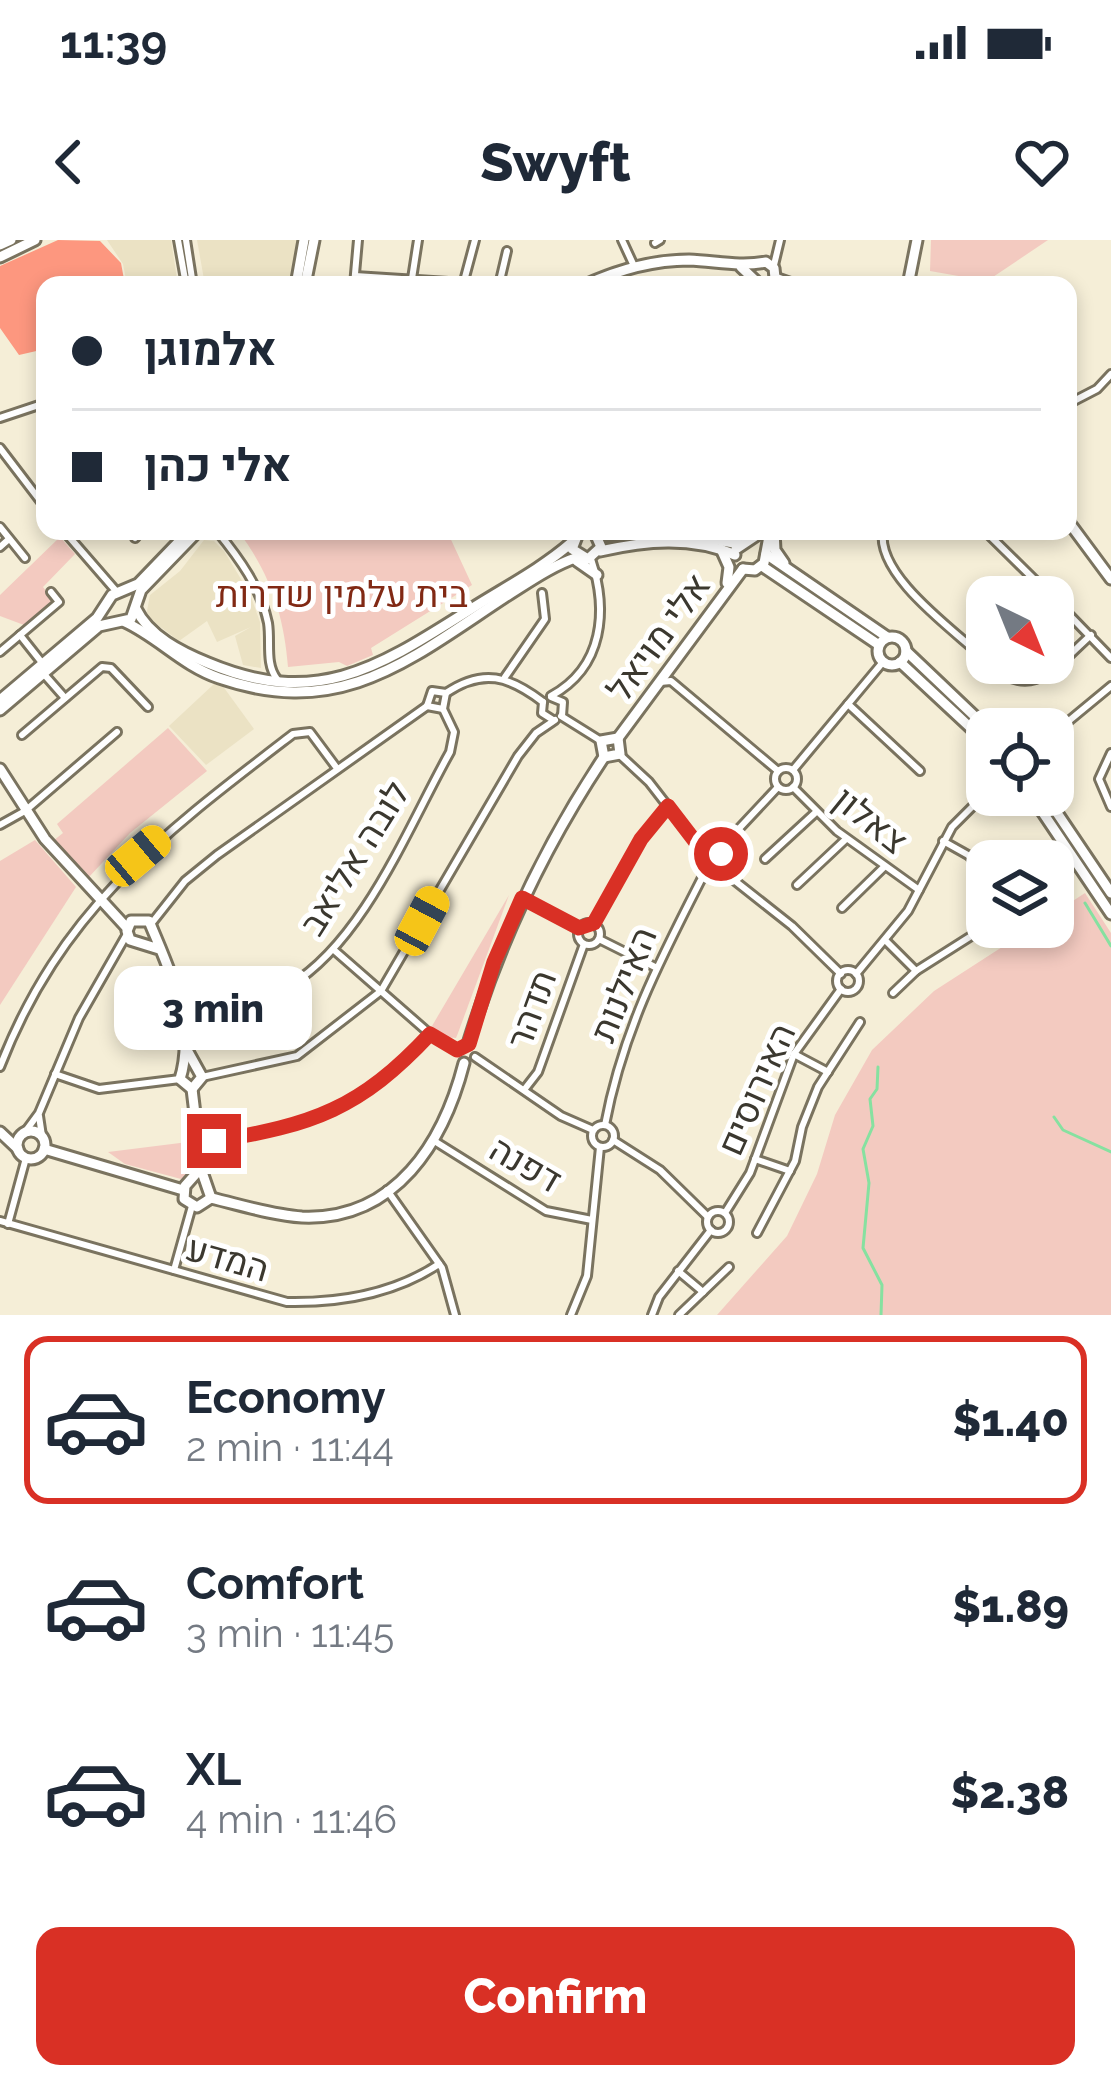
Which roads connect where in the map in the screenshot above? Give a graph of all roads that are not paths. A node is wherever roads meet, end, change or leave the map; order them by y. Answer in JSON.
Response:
{"nodes":[{"id":1,"x":11,"y":240,"type":"edge"},
{"id":2,"x":35,"y":240,"type":"edge"},
{"id":3,"x":182,"y":240,"type":"edge"},
{"id":4,"x":304,"y":240,"type":"edge"},
{"id":5,"x":314,"y":240,"type":"edge"},
{"id":6,"x":358,"y":240,"type":"edge"},
{"id":7,"x":418,"y":240,"type":"edge"},
{"id":8,"x":475,"y":240,"type":"edge"},
{"id":9,"x":622,"y":240,"type":"edge"},
{"id":10,"x":780,"y":240,"type":"edge"},
{"id":11,"x":917,"y":240,"type":"edge"},
{"id":12,"x":0,"y":245,"type":"edge"},
{"id":13,"x":507,"y":251,"type":"dead end"},
{"id":14,"x":0,"y":257,"type":"edge"},
{"id":15,"x":634,"y":266,"type":"junction"},
{"id":16,"x":187,"y":276,"type":"edge"},
{"id":17,"x":301,"y":276,"type":"edge"},
{"id":18,"x":303,"y":276,"type":"edge"},
{"id":19,"x":355,"y":276,"type":"edge"},
{"id":20,"x":412,"y":276,"type":"edge"},
{"id":21,"x":466,"y":276,"type":"edge"},
{"id":22,"x":501,"y":276,"type":"edge"},
{"id":23,"x":608,"y":276,"type":"edge"},
{"id":24,"x":763,"y":276,"type":"edge"},
{"id":25,"x":910,"y":276,"type":"edge"},
{"id":26,"x":1111,"y":374,"type":"edge"},
{"id":27,"x":1108,"y":385,"type":"edge"},
{"id":28,"x":1077,"y":400,"type":"edge"},
{"id":29,"x":36,"y":408,"type":"edge"},
{"id":30,"x":0,"y":418,"type":"edge"},
{"id":31,"x":0,"y":448,"type":"edge"},
{"id":32,"x":36,"y":495,"type":"edge"},
{"id":33,"x":0,"y":527,"type":"edge"},
{"id":34,"x":1077,"y":533,"type":"edge"},
{"id":35,"x":9,"y":539,"type":"junction"},
{"id":36,"x":71,"y":540,"type":"edge"},
{"id":37,"x":180,"y":540,"type":"edge"},
{"id":38,"x":199,"y":540,"type":"edge"},
{"id":39,"x":219,"y":540,"type":"edge"},
{"id":40,"x":568,"y":540,"type":"edge"},
{"id":41,"x":575,"y":540,"type":"edge"},
{"id":42,"x":597,"y":540,"type":"edge"},
{"id":43,"x":704,"y":540,"type":"edge"},
{"id":44,"x":750,"y":540,"type":"edge"},
{"id":45,"x":752,"y":540,"type":"edge"},
{"id":46,"x":768,"y":540,"type":"edge"},
{"id":47,"x":772,"y":540,"type":"edge"},
{"id":48,"x":883,"y":540,"type":"edge"},
{"id":49,"x":994,"y":540,"type":"edge"},
{"id":50,"x":0,"y":547,"type":"edge"},
{"id":51,"x":721,"y":549,"type":"junction"},
{"id":52,"x":737,"y":549,"type":"junction"},
{"id":53,"x":766,"y":551,"type":"junction"},
{"id":54,"x":598,"y":553,"type":"junction"},
{"id":55,"x":25,"y":558,"type":"dead end"},
{"id":56,"x":574,"y":558,"type":"junction"},
{"id":57,"x":762,"y":566,"type":"junction"},
{"id":58,"x":788,"y":567,"type":"junction"},
{"id":59,"x":743,"y":569,"type":"junction"},
{"id":60,"x":773,"y":572,"type":"junction"},
{"id":61,"x":597,"y":575,"type":"junction"},
{"id":62,"x":1031,"y":576,"type":"edge"},
{"id":63,"x":1111,"y":579,"type":"edge"},
{"id":64,"x":724,"y":590,"type":"junction"},
{"id":65,"x":51,"y":592,"type":"dead end"},
{"id":66,"x":540,"y":597,"type":"dead end"},
{"id":67,"x":136,"y":605,"type":"junction"},
{"id":68,"x":116,"y":606,"type":"junction"},
{"id":69,"x":1074,"y":618,"type":"edge"},
{"id":70,"x":20,"y":635,"type":"junction"},
{"id":71,"x":1091,"y":635,"type":"junction"},
{"id":72,"x":883,"y":641,"type":"junction"},
{"id":73,"x":966,"y":642,"type":"edge"},
{"id":74,"x":1074,"y":650,"type":"edge"},
{"id":75,"x":0,"y":652,"type":"edge"},
{"id":76,"x":903,"y":657,"type":"junction"},
{"id":77,"x":1111,"y":658,"type":"edge"},
{"id":78,"x":883,"y":662,"type":"junction"},
{"id":79,"x":270,"y":663,"type":"junction"},
{"id":80,"x":43,"y":669,"type":"junction"},
{"id":81,"x":505,"y":677,"type":"junction"},
{"id":82,"x":254,"y":678,"type":"junction"},
{"id":83,"x":667,"y":678,"type":"junction"},
{"id":84,"x":571,"y":680,"type":"junction"},
{"id":85,"x":279,"y":682,"type":"junction"},
{"id":86,"x":1111,"y":686,"type":"edge"},
{"id":87,"x":446,"y":693,"type":"junction"},
{"id":88,"x":65,"y":698,"type":"junction"},
{"id":89,"x":0,"y":700,"type":"edge"},
{"id":90,"x":545,"y":702,"type":"junction"},
{"id":91,"x":848,"y":704,"type":"junction"},
{"id":92,"x":428,"y":706,"type":"junction"},
{"id":93,"x":565,"y":706,"type":"junction"},
{"id":94,"x":148,"y":707,"type":"dead end"},
{"id":95,"x":443,"y":709,"type":"junction"},
{"id":96,"x":0,"y":710,"type":"edge"},
{"id":97,"x":966,"y":710,"type":"edge"},
{"id":98,"x":1074,"y":717,"type":"edge"},
{"id":99,"x":558,"y":718,"type":"junction"},
{"id":100,"x":966,"y":722,"type":"edge"},
{"id":101,"x":117,"y":732,"type":"dead end"},
{"id":102,"x":536,"y":733,"type":"junction"},
{"id":103,"x":22,"y":735,"type":"dead end"},
{"id":104,"x":618,"y":739,"type":"junction"},
{"id":105,"x":601,"y":741,"type":"junction"},
{"id":106,"x":1111,"y":753,"type":"edge"},
{"id":107,"x":620,"y":754,"type":"junction"},
{"id":108,"x":604,"y":757,"type":"junction"},
{"id":109,"x":336,"y":767,"type":"junction"},
{"id":110,"x":0,"y":769,"type":"edge"},
{"id":111,"x":793,"y":770,"type":"junction"},
{"id":112,"x":778,"y":771,"type":"junction"},
{"id":113,"x":920,"y":771,"type":"dead end"},
{"id":114,"x":778,"y":787,"type":"junction"},
{"id":115,"x":794,"y":788,"type":"junction"},
{"id":116,"x":668,"y":806,"type":"junction"},
{"id":117,"x":1111,"y":807,"type":"edge"},
{"id":118,"x":26,"y":811,"type":"junction"},
{"id":119,"x":816,"y":812,"type":"junction"},
{"id":120,"x":966,"y":815,"type":"edge"},
{"id":121,"x":1045,"y":816,"type":"edge"},
{"id":122,"x":1059,"y":816,"type":"edge"},
{"id":123,"x":0,"y":825,"type":"edge"},
{"id":124,"x":847,"y":839,"type":"junction"},
{"id":125,"x":943,"y":841,"type":"junction"},
{"id":126,"x":718,"y":851,"type":"junction"},
{"id":127,"x":704,"y":853,"type":"junction"},
{"id":128,"x":966,"y":853,"type":"edge"},
{"id":129,"x":765,"y":859,"type":"dead end"},
{"id":130,"x":884,"y":867,"type":"junction"},
{"id":131,"x":720,"y":869,"type":"junction"},
{"id":132,"x":706,"y":870,"type":"junction"},
{"id":133,"x":797,"y":885,"type":"dead end"},
{"id":134,"x":919,"y":890,"type":"junction"},
{"id":135,"x":1111,"y":893,"type":"edge"},
{"id":136,"x":522,"y":898,"type":"junction"},
{"id":137,"x":100,"y":899,"type":"junction"},
{"id":138,"x":161,"y":908,"type":"junction"},
{"id":139,"x":842,"y":908,"type":"dead end"},
{"id":140,"x":116,"y":912,"type":"junction"},
{"id":141,"x":1111,"y":914,"type":"edge"},
{"id":142,"x":136,"y":918,"type":"junction"},
{"id":143,"x":594,"y":923,"type":"junction"},
{"id":144,"x":152,"y":928,"type":"junction"},
{"id":145,"x":579,"y":928,"type":"junction"},
{"id":146,"x":127,"y":931,"type":"junction"},
{"id":147,"x":599,"y":939,"type":"junction"},
{"id":148,"x":966,"y":939,"type":"edge"},
{"id":149,"x":886,"y":941,"type":"junction"},
{"id":150,"x":140,"y":943,"type":"junction"},
{"id":151,"x":584,"y":944,"type":"junction"},
{"id":152,"x":159,"y":949,"type":"junction"},
{"id":153,"x":334,"y":950,"type":"junction"},
{"id":154,"x":118,"y":955,"type":"junction"},
{"id":155,"x":655,"y":967,"type":"junction"},
{"id":156,"x":916,"y":971,"type":"junction"},
{"id":157,"x":841,"y":974,"type":"junction"},
{"id":158,"x":856,"y":974,"type":"junction"},
{"id":159,"x":842,"y":989,"type":"junction"},
{"id":160,"x":381,"y":991,"type":"junction"},
{"id":161,"x":893,"y":993,"type":"dead end"},
{"id":162,"x":182,"y":1016,"type":"junction"},
{"id":163,"x":860,"y":1022,"type":"dead end"},
{"id":164,"x":430,"y":1034,"type":"junction"},
{"id":165,"x":469,"y":1044,"type":"junction"},
{"id":166,"x":457,"y":1050,"type":"junction"},
{"id":167,"x":794,"y":1054,"type":"junction"},
{"id":168,"x":469,"y":1060,"type":"junction"},
{"id":169,"x":0,"y":1067,"type":"edge"},
{"id":170,"x":828,"y":1072,"type":"junction"},
{"id":171,"x":190,"y":1073,"type":"junction"},
{"id":172,"x":54,"y":1074,"type":"junction"},
{"id":173,"x":524,"y":1090,"type":"junction"},
{"id":174,"x":39,"y":1113,"type":"junction"},
{"id":175,"x":605,"y":1125,"type":"junction"},
{"id":176,"x":592,"y":1130,"type":"junction"},
{"id":177,"x":24,"y":1133,"type":"junction"},
{"id":178,"x":3,"y":1135,"type":"edge"},
{"id":179,"x":200,"y":1135,"type":"junction"},
{"id":180,"x":42,"y":1136,"type":"junction"},
{"id":181,"x":613,"y":1140,"type":"junction"},
{"id":182,"x":214,"y":1141,"type":"junction"},
{"id":183,"x":436,"y":1142,"type":"junction"},
{"id":184,"x":601,"y":1147,"type":"junction"},
{"id":185,"x":44,"y":1149,"type":"junction"},
{"id":186,"x":23,"y":1155,"type":"junction"},
{"id":187,"x":201,"y":1159,"type":"junction"},
{"id":188,"x":755,"y":1159,"type":"junction"},
{"id":189,"x":790,"y":1172,"type":"junction"},
{"id":190,"x":193,"y":1180,"type":"junction"},
{"id":191,"x":206,"y":1182,"type":"junction"},
{"id":192,"x":183,"y":1190,"type":"junction"},
{"id":193,"x":387,"y":1190,"type":"junction"},
{"id":194,"x":211,"y":1198,"type":"junction"},
{"id":195,"x":192,"y":1207,"type":"junction"},
{"id":196,"x":725,"y":1214,"type":"junction"},
{"id":197,"x":708,"y":1217,"type":"junction"},
{"id":198,"x":592,"y":1220,"type":"junction"},
{"id":199,"x":4,"y":1223,"type":"edge"},
{"id":200,"x":711,"y":1230,"type":"junction"},
{"id":201,"x":757,"y":1233,"type":"dead end"},
{"id":202,"x":439,"y":1264,"type":"junction"},
{"id":203,"x":729,"y":1267,"type":"dead end"},
{"id":204,"x":175,"y":1270,"type":"junction"},
{"id":205,"x":678,"y":1271,"type":"junction"},
{"id":206,"x":704,"y":1292,"type":"junction"},
{"id":207,"x":455,"y":1315,"type":"edge"},
{"id":208,"x":571,"y":1315,"type":"edge"},
{"id":209,"x":652,"y":1315,"type":"edge"},
{"id":210,"x":680,"y":1315,"type":"edge"}],
"edges":[{"from":1,"to":12,"type":"main road"},
{"from":2,"to":14,"type":"main road"},
{"from":3,"to":16,"type":"street"},
{"from":4,"to":17,"type":"main road"},
{"from":5,"to":18,"type":"main road"},
{"from":6,"to":19,"type":"street"},
{"from":7,"to":20,"type":"street"},
{"from":8,"to":21,"type":"street"},
{"from":9,"to":15,"type":"street"},
{"from":10,"to":24,"type":"street"},
{"from":11,"to":25,"type":"main road"},
{"from":13,"to":22,"type":"street"},
{"from":15,"to":23,"type":"main road"},
{"from":15,"to":24,"type":"main road"},
{"from":26,"to":27,"type":"street"},
{"from":27,"to":28,"type":"street"},
{"from":29,"to":30,"type":"street"},
{"from":31,"to":32,"type":"street"},
{"from":33,"to":35,"type":"street"},
{"from":34,"to":63,"type":"main road"},
{"from":35,"to":50,"type":"street"},
{"from":35,"to":55,"type":"street"},
{"from":36,"to":68,"type":"street"},
{"from":37,"to":68,"type":"main road"},
{"from":38,"to":67,"type":"main road"},
{"from":39,"to":79,"type":"street"},
{"from":40,"to":85,"type":"main road"},
{"from":41,"to":56,"type":"main road"},
{"from":42,"to":54,"type":"main road"},
{"from":43,"to":52,"type":"main road"},
{"from":44,"to":52,"type":"main road"},
{"from":45,"to":53,"type":"main road"},
{"from":46,"to":53,"type":"main road"},
{"from":47,"to":58,"type":"main road"},
{"from":48,"to":73,"type":"street"},
{"from":49,"to":62,"type":"street"},
{"from":51,"to":52,"type":"main road"},
{"from":51,"to":54,"type":"main road"},
{"from":51,"to":64,"type":"main road"},
{"from":52,"to":59,"type":"main road"},
{"from":53,"to":57,"type":"main road"},
{"from":53,"to":58,"type":"main road"},
{"from":54,"to":56,"type":"main road"},
{"from":54,"to":61,"type":"main road"},
{"from":56,"to":61,"type":"main road"},
{"from":56,"to":68,"type":"main road"},
{"from":57,"to":59,"type":"main road"},
{"from":57,"to":60,"type":"main road"},
{"from":58,"to":72,"type":"main road"},
{"from":59,"to":64,"type":"main road","name":"אלי מויאל"},
{"from":60,"to":64,"type":"main road"},
{"from":60,"to":72,"type":"main road"},
{"from":61,"to":84,"type":"street"},
{"from":64,"to":83,"type":"main road","name":"אלי מויאל"},
{"from":65,"to":70,"type":"street"},
{"from":66,"to":81,"type":"street"},
{"from":67,"to":68,"type":"main road"},
{"from":67,"to":68,"type":"main road"},
{"from":67,"to":82,"type":"main road"},
{"from":68,"to":80,"type":"main road"},
{"from":69,"to":71,"type":"street"},
{"from":70,"to":75,"type":"street"},
{"from":70,"to":80,"type":"street"},
{"from":71,"to":74,"type":"street"},
{"from":71,"to":77,"type":"street"},
{"from":72,"to":76,"type":"main road"},
{"from":72,"to":78,"type":"main road"},
{"from":76,"to":78,"type":"main road"},
{"from":76,"to":97,"type":"main road"},
{"from":76,"to":100,"type":"main road"},
{"from":78,"to":91,"type":"street"},
{"from":79,"to":82,"type":"street"},
{"from":79,"to":85,"type":"street"},
{"from":80,"to":88,"type":"street"},
{"from":80,"to":89,"type":"main road"},
{"from":80,"to":96,"type":"main road"},
{"from":81,"to":87,"type":"street"},
{"from":81,"to":90,"type":"street"},
{"from":82,"to":85,"type":"main road"},
{"from":83,"to":104,"type":"main road","name":"אלי מויאל"},
{"from":83,"to":112,"type":"street"},
{"from":84,"to":90,"type":"street"},
{"from":84,"to":93,"type":"street"},
{"from":86,"to":98,"type":"street"},
{"from":87,"to":92,"type":"street"},
{"from":87,"to":95,"type":"street","name":"לובה אליאב"},
{"from":88,"to":94,"type":"street"},
{"from":88,"to":103,"type":"street"},
{"from":90,"to":93,"type":"street"},
{"from":90,"to":99,"type":"street"},
{"from":90,"to":102,"type":"street"},
{"from":91,"to":111,"type":"street"},
{"from":91,"to":113,"type":"street"},
{"from":92,"to":95,"type":"street"},
{"from":92,"to":109,"type":"street"},
{"from":93,"to":99,"type":"street"},
{"from":95,"to":153,"type":"street","name":"לובה אליאב"},
{"from":99,"to":102,"type":"street"},
{"from":99,"to":105,"type":"street"},
{"from":101,"to":118,"type":"street"},
{"from":102,"to":160,"type":"street"},
{"from":104,"to":105,"type":"main road"},
{"from":104,"to":107,"type":"main road"},
{"from":105,"to":108,"type":"main road"},
{"from":106,"to":117,"type":"street"},
{"from":107,"to":108,"type":"main road"},
{"from":107,"to":116,"type":"street"},
{"from":108,"to":136,"type":"main road"},
{"from":109,"to":137,"type":"street"},
{"from":109,"to":138,"type":"street"},
{"from":110,"to":118,"type":"main road"},
{"from":111,"to":112,"type":"street"},
{"from":111,"to":115,"type":"street"},
{"from":112,"to":114,"type":"street"},
{"from":114,"to":115,"type":"street"},
{"from":114,"to":126,"type":"street"},
{"from":115,"to":119,"type":"street","name":"צאלון"},
{"from":116,"to":127,"type":"street"},
{"from":116,"to":143,"type":"street"},
{"from":118,"to":123,"type":"street"},
{"from":118,"to":137,"type":"main road"},
{"from":119,"to":124,"type":"street","name":"צאלון"},
{"from":119,"to":129,"type":"street"},
{"from":120,"to":125,"type":"street"},
{"from":121,"to":141,"type":"main road"},
{"from":122,"to":135,"type":"main road"},
{"from":124,"to":130,"type":"street","name":"צאלון"},
{"from":124,"to":133,"type":"street"},
{"from":125,"to":128,"type":"street"},
{"from":125,"to":134,"type":"street"},
{"from":126,"to":127,"type":"street"},
{"from":126,"to":131,"type":"street"},
{"from":127,"to":132,"type":"street"},
{"from":130,"to":134,"type":"street","name":"צאלון"},
{"from":130,"to":139,"type":"street"},
{"from":131,"to":132,"type":"street"},
{"from":131,"to":157,"type":"street"},
{"from":132,"to":155,"type":"street","name":"האילנות"},
{"from":134,"to":149,"type":"street"},
{"from":136,"to":145,"type":"street"},
{"from":136,"to":165,"type":"main road"},
{"from":137,"to":140,"type":"main road"},
{"from":137,"to":169,"type":"street"},
{"from":138,"to":142,"type":"street"},
{"from":138,"to":144,"type":"street"},
{"from":140,"to":142,"type":"main road"},
{"from":140,"to":146,"type":"main road"},
{"from":142,"to":144,"type":"main road"},
{"from":142,"to":146,"type":"main road"},
{"from":143,"to":145,"type":"street"},
{"from":143,"to":147,"type":"street"},
{"from":144,"to":150,"type":"main road"},
{"from":144,"to":152,"type":"main road"},
{"from":145,"to":151,"type":"street"},
{"from":146,"to":150,"type":"main road"},
{"from":146,"to":154,"type":"street"},
{"from":147,"to":151,"type":"street"},
{"from":147,"to":155,"type":"street"},
{"from":148,"to":156,"type":"street"},
{"from":149,"to":156,"type":"street"},
{"from":149,"to":158,"type":"street"},
{"from":150,"to":152,"type":"main road"},
{"from":150,"to":154,"type":"street"},
{"from":151,"to":173,"type":"street","name":"תדהר"},
{"from":152,"to":162,"type":"main road"},
{"from":153,"to":160,"type":"street"},
{"from":153,"to":162,"type":"street","name":"לובה אליאב"},
{"from":154,"to":172,"type":"street"},
{"from":155,"to":175,"type":"street","name":"האילנות"},
{"from":156,"to":161,"type":"street"},
{"from":157,"to":158,"type":"street"},
{"from":157,"to":159,"type":"street"},
{"from":158,"to":159,"type":"street","name":"האירוסים"},
{"from":159,"to":167,"type":"street","name":"האירוסים"},
{"from":160,"to":164,"type":"street"},
{"from":160,"to":171,"type":"street"},
{"from":162,"to":171,"type":"main road"},
{"from":163,"to":170,"type":"street"},
{"from":164,"to":166,"type":"street"},
{"from":164,"to":182,"type":"street"},
{"from":165,"to":166,"type":"main road"},
{"from":165,"to":168,"type":"main road"},
{"from":166,"to":168,"type":"main road"},
{"from":167,"to":170,"type":"street"},
{"from":167,"to":188,"type":"street","name":"האירוסים"},
{"from":168,"to":173,"type":"street"},
{"from":168,"to":183,"type":"main road"},
{"from":170,"to":189,"type":"street"},
{"from":171,"to":172,"type":"street"},
{"from":171,"to":179,"type":"main road"},
{"from":172,"to":174,"type":"street"},
{"from":173,"to":176,"type":"street"},
{"from":174,"to":177,"type":"street"},
{"from":174,"to":180,"type":"street"},
{"from":175,"to":176,"type":"street"},
{"from":175,"to":181,"type":"street"},
{"from":176,"to":184,"type":"street"},
{"from":177,"to":178,"type":"main road"},
{"from":177,"to":180,"type":"main road"},
{"from":177,"to":186,"type":"main road"},
{"from":178,"to":186,"type":"main road"},
{"from":179,"to":182,"type":"street"},
{"from":179,"to":187,"type":"main road"},
{"from":180,"to":185,"type":"main road"},
{"from":181,"to":184,"type":"street"},
{"from":181,"to":197,"type":"street"},
{"from":182,"to":187,"type":"street"},
{"from":183,"to":193,"type":"main road"},
{"from":183,"to":198,"type":"street","name":"דפנה"},
{"from":184,"to":198,"type":"street"},
{"from":185,"to":186,"type":"main road"},
{"from":185,"to":192,"type":"main road"},
{"from":186,"to":199,"type":"street"},
{"from":187,"to":190,"type":"main road"},
{"from":187,"to":191,"type":"main road"},
{"from":188,"to":189,"type":"street"},
{"from":188,"to":196,"type":"street","name":"האירוסים"},
{"from":189,"to":201,"type":"street"},
{"from":190,"to":191,"type":"main road"},
{"from":190,"to":192,"type":"main road"},
{"from":191,"to":194,"type":"main road"},
{"from":192,"to":195,"type":"main road"},
{"from":193,"to":194,"type":"main road"},
{"from":193,"to":202,"type":"street"},
{"from":194,"to":195,"type":"main road"},
{"from":195,"to":204,"type":"street"},
{"from":196,"to":197,"type":"street"},
{"from":196,"to":200,"type":"street","name":"האירוסים"},
{"from":197,"to":200,"type":"street"},
{"from":198,"to":208,"type":"street"},
{"from":199,"to":204,"type":"street","name":"המדע"},
{"from":200,"to":205,"type":"street"},
{"from":202,"to":204,"type":"street","name":"המדע"},
{"from":202,"to":207,"type":"street"},
{"from":203,"to":206,"type":"street"},
{"from":205,"to":206,"type":"street"},
{"from":205,"to":209,"type":"street"},
{"from":206,"to":210,"type":"street"}]}
